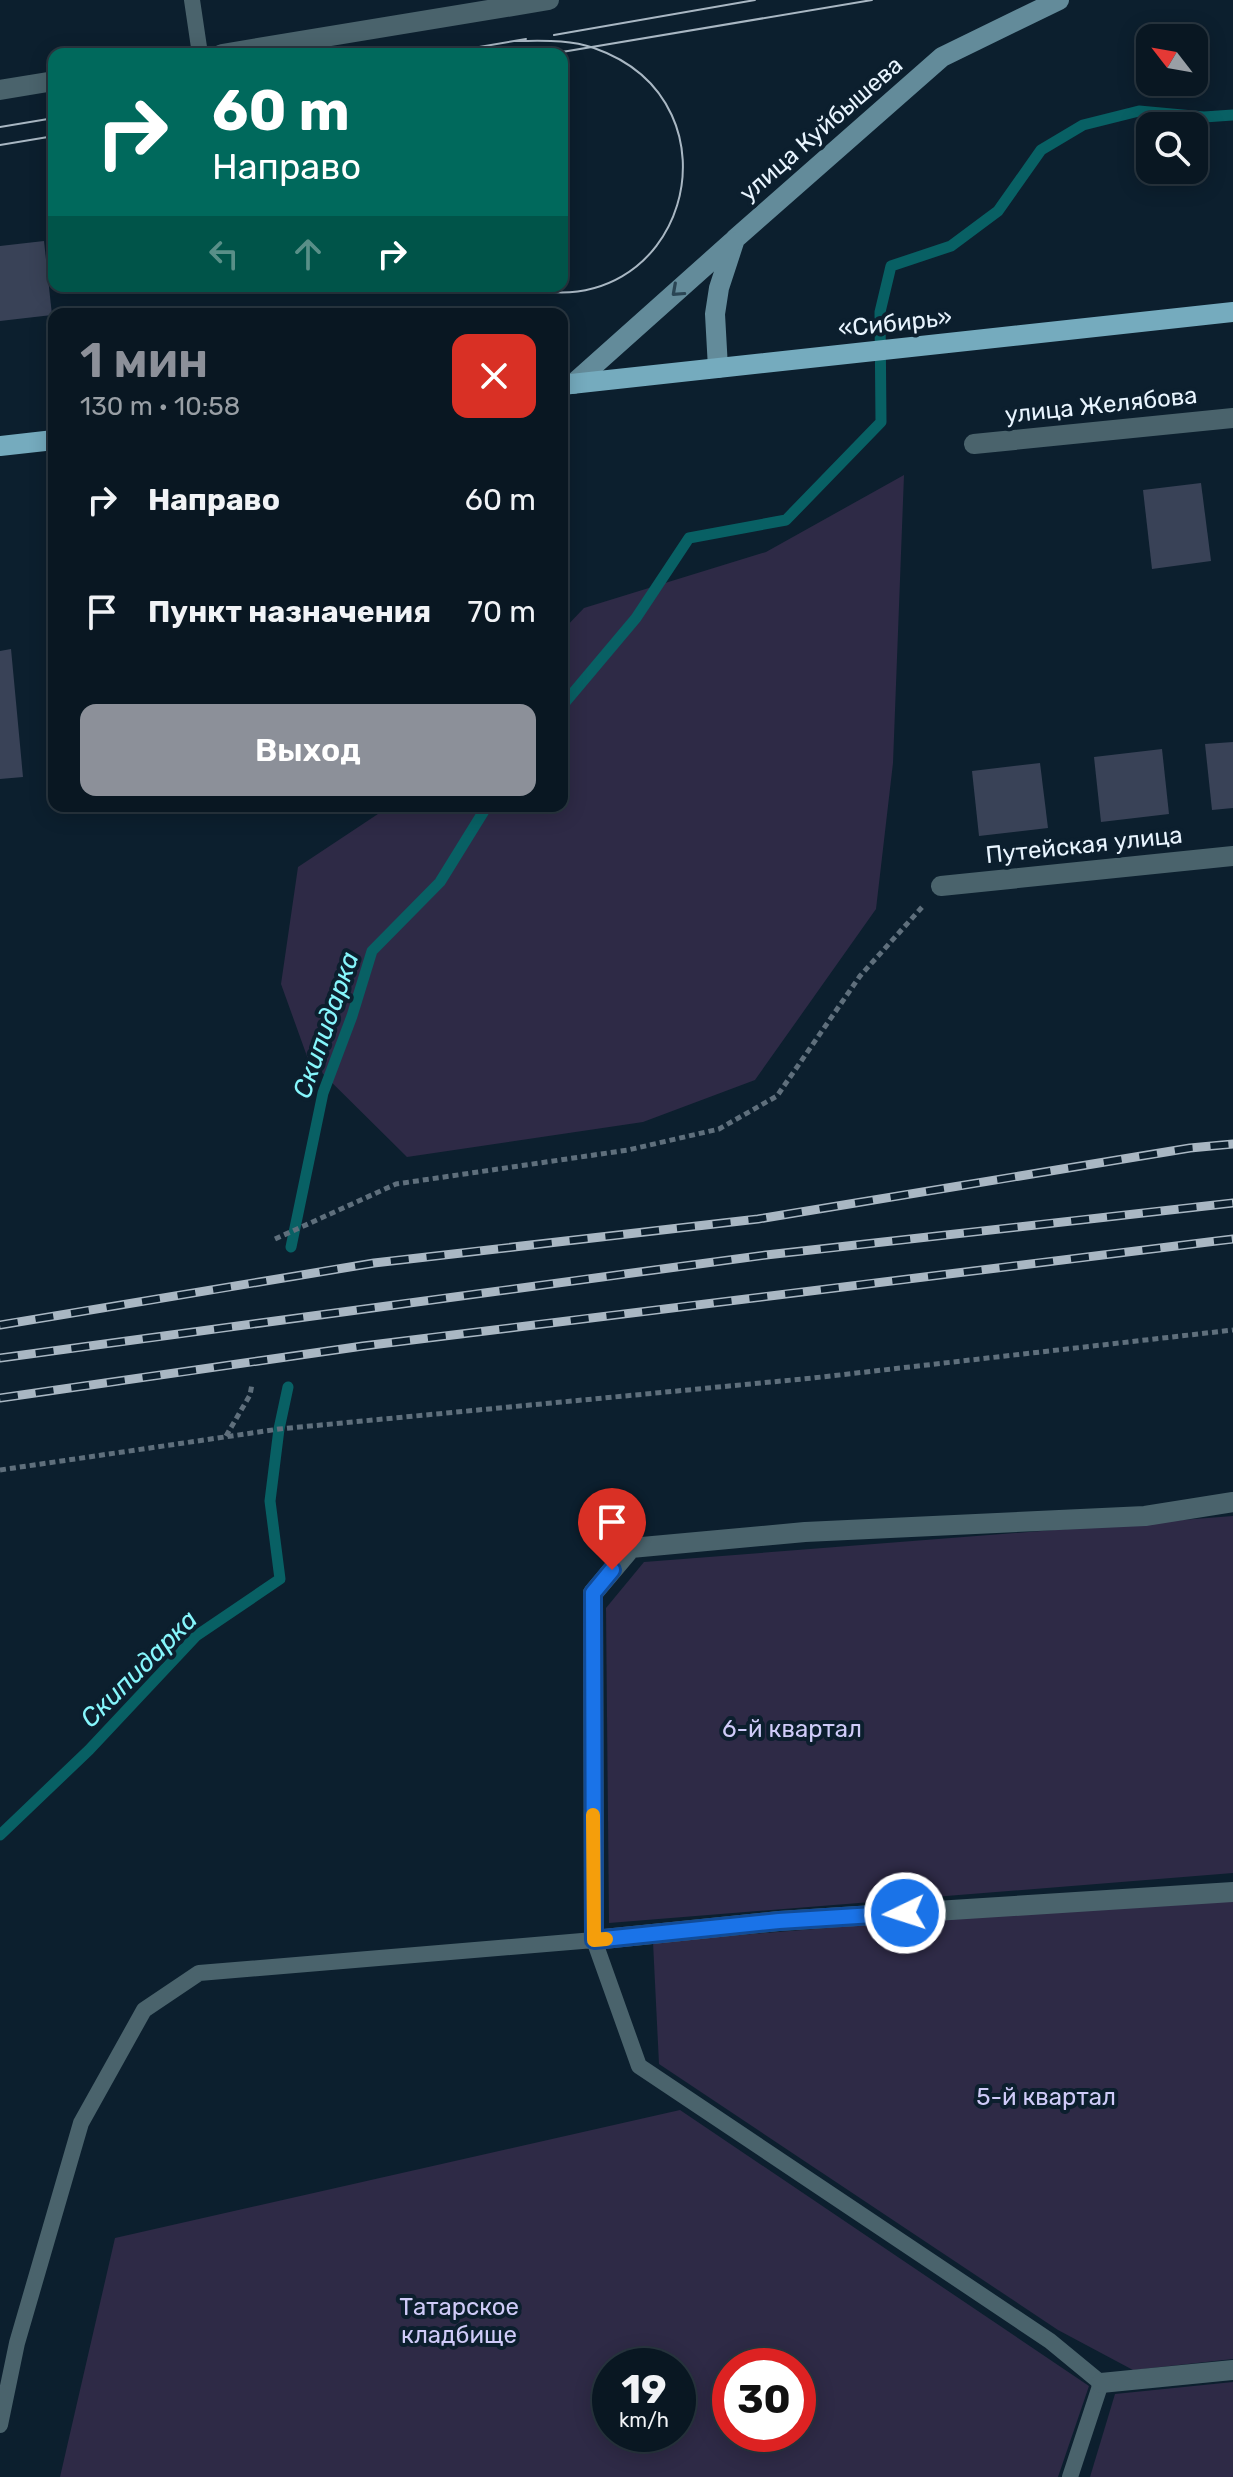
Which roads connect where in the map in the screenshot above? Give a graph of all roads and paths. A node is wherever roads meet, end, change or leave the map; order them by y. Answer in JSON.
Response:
{"nodes":[{"id":1,"x":192,"y":0,"type":"edge"},
{"id":2,"x":549,"y":0,"type":"edge"},
{"id":3,"x":1059,"y":0,"type":"edge"},
{"id":4,"x":199,"y":48,"type":"edge"},
{"id":5,"x":258,"y":48,"type":"edge"},
{"id":6,"x":48,"y":82,"type":"edge"},
{"id":7,"x":0,"y":90,"type":"edge"},
{"id":8,"x":735,"y":239,"type":"junction"},
{"id":9,"x":1233,"y":312,"type":"edge"},
{"id":10,"x":718,"y":368,"type":"junction"},
{"id":11,"x":568,"y":385,"type":"edge"},
{"id":12,"x":1233,"y":418,"type":"edge"},
{"id":13,"x":48,"y":441,"type":"edge"},
{"id":14,"x":974,"y":444,"type":"dead end"},
{"id":15,"x":0,"y":446,"type":"edge"},
{"id":16,"x":1233,"y":856,"type":"edge"},
{"id":17,"x":941,"y":886,"type":"joint"},
{"id":18,"x":275,"y":1239,"type":"dead end"},
{"id":19,"x":1233,"y":1330,"type":"edge"},
{"id":20,"x":252,"y":1384,"type":"dead end"},
{"id":21,"x":226,"y":1436,"type":"junction"},
{"id":22,"x":0,"y":1470,"type":"edge"},
{"id":23,"x":1233,"y":1502,"type":"edge"},
{"id":24,"x":1233,"y":1892,"type":"edge"},
{"id":25,"x":594,"y":1940,"type":"junction"},
{"id":26,"x":1233,"y":2370,"type":"edge"},
{"id":27,"x":1101,"y":2383,"type":"junction"},
{"id":28,"x":0,"y":2425,"type":"edge"},
{"id":29,"x":1070,"y":2477,"type":"edge"}],
"edges":[{"from":1,"to":4,"type":"lane"},
{"from":2,"to":5,"type":"street"},
{"from":3,"to":8,"type":"street","name":"улица Куйбышева"},
{"from":6,"to":7,"type":"street"},
{"from":8,"to":10,"type":"street","name":"улица Куйбышева"},
{"from":8,"to":11,"type":"street","one_way":true},
{"from":9,"to":10,"type":"main road","name":"«Сибирь»"},
{"from":10,"to":11,"type":"main road","name":"«Сибирь»"},
{"from":12,"to":14,"type":"street","name":"улица Желябова"},
{"from":13,"to":15,"type":"main road"},
{"from":16,"to":17,"type":"street","name":"Путейская улица"},
{"from":17,"to":18,"type":"path"},
{"from":19,"to":21,"type":"path"},
{"from":20,"to":21,"type":"path"},
{"from":21,"to":22,"type":"path"},
{"from":23,"to":25,"type":"street"},
{"from":24,"to":25,"type":"street"},
{"from":25,"to":27,"type":"lane"},
{"from":25,"to":28,"type":"lane"},
{"from":26,"to":27,"type":"street"},
{"from":27,"to":29,"type":"lane"}]}
